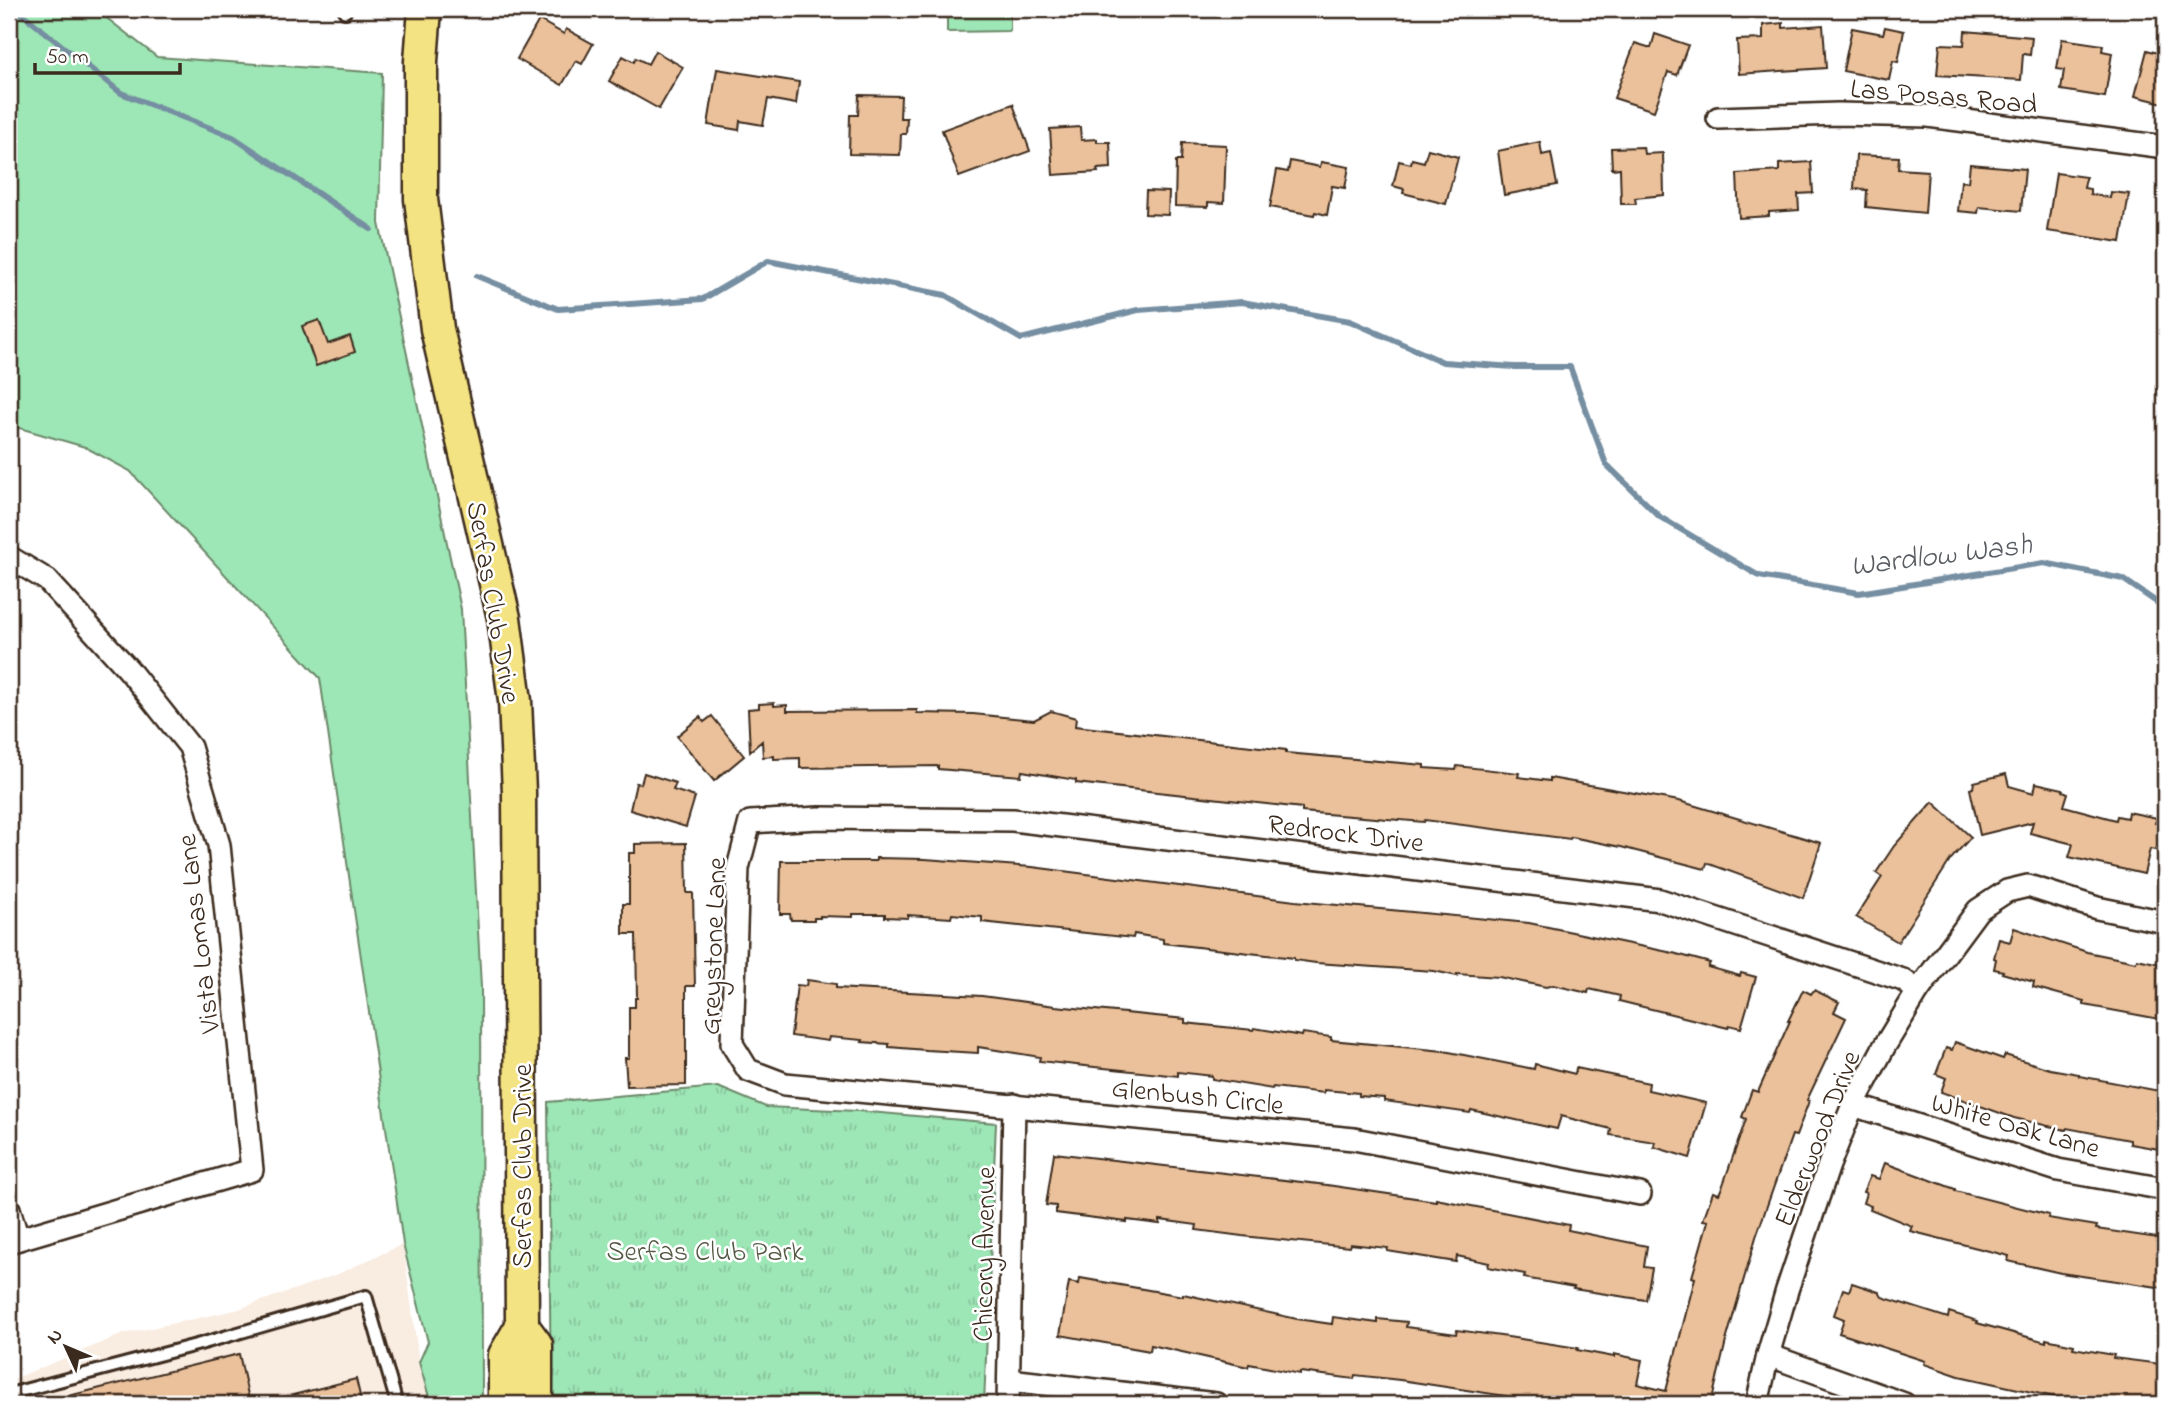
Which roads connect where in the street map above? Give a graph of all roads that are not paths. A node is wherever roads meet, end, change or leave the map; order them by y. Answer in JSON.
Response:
{"nodes":[{"id":1,"x":425,"y":9,"type":"edge"},
{"id":2,"x":1718,"y":118,"type":"dead end"},
{"id":3,"x":2165,"y":147,"type":"edge"},
{"id":4,"x":9,"y":557,"type":"edge"},
{"id":5,"x":750,"y":822,"type":"joint"},
{"id":6,"x":2165,"y":922,"type":"edge"},
{"id":7,"x":1918,"y":990,"type":"junction"},
{"id":8,"x":748,"y":1070,"type":"joint"},
{"id":9,"x":1014,"y":1105,"type":"junction"},
{"id":10,"x":1853,"y":1105,"type":"junction"},
{"id":11,"x":2165,"y":1189,"type":"edge"},
{"id":12,"x":1640,"y":1194,"type":"dead end"},
{"id":13,"x":9,"y":1209,"type":"edge"},
{"id":14,"x":13,"y":1241,"type":"edge"},
{"id":15,"x":522,"y":1326,"type":"junction"},
{"id":16,"x":1768,"y":1355,"type":"junction"},
{"id":17,"x":1009,"y":1380,"type":"junction"},
{"id":18,"x":9,"y":1394,"type":"edge"},
{"id":19,"x":1184,"y":1402,"type":"edge"},
{"id":20,"x":397,"y":1404,"type":"edge"},
{"id":21,"x":505,"y":1404,"type":"edge"},
{"id":22,"x":536,"y":1404,"type":"edge"},
{"id":23,"x":1008,"y":1404,"type":"edge"},
{"id":24,"x":1216,"y":1404,"type":"edge"},
{"id":25,"x":1756,"y":1404,"type":"edge"},
{"id":26,"x":1904,"y":1404,"type":"edge"}],
"edges":[{"from":1,"to":15,"type":"main road","name":"Serfas Club Drive"},
{"from":2,"to":3,"type":"street","name":"Las Posas Road"},
{"from":4,"to":14,"type":"street","name":"Vista Lomas Lane"},
{"from":5,"to":7,"type":"street","name":"Redrock Drive"},
{"from":5,"to":8,"type":"street","name":"Greystone Lane"},
{"from":6,"to":7,"type":"street","name":"Elderwood Drive"},
{"from":7,"to":10,"type":"street","name":"Elderwood Drive"},
{"from":8,"to":9,"type":"street","name":"Glenbush Circle"},
{"from":9,"to":12,"type":"street","name":"Glenbush Circle"},
{"from":9,"to":17,"type":"street","name":"Chicory Avenue"},
{"from":10,"to":11,"type":"street","name":"White Oak Lane"},
{"from":10,"to":16,"type":"street","name":"Elderwood Drive"},
{"from":13,"to":14,"type":"street"},
{"from":15,"to":21,"type":"main road","name":"Serfas Club Drive"},
{"from":15,"to":22,"type":"main road","name":"Serfas Club Drive"},
{"from":16,"to":25,"type":"street","name":"Elderwood Drive"},
{"from":16,"to":26,"type":"street"},
{"from":17,"to":19,"type":"street"},
{"from":17,"to":23,"type":"street","name":"Chicory Avenue"},
{"from":18,"to":20,"type":"lane"},
{"from":19,"to":24,"type":"street"}]}
